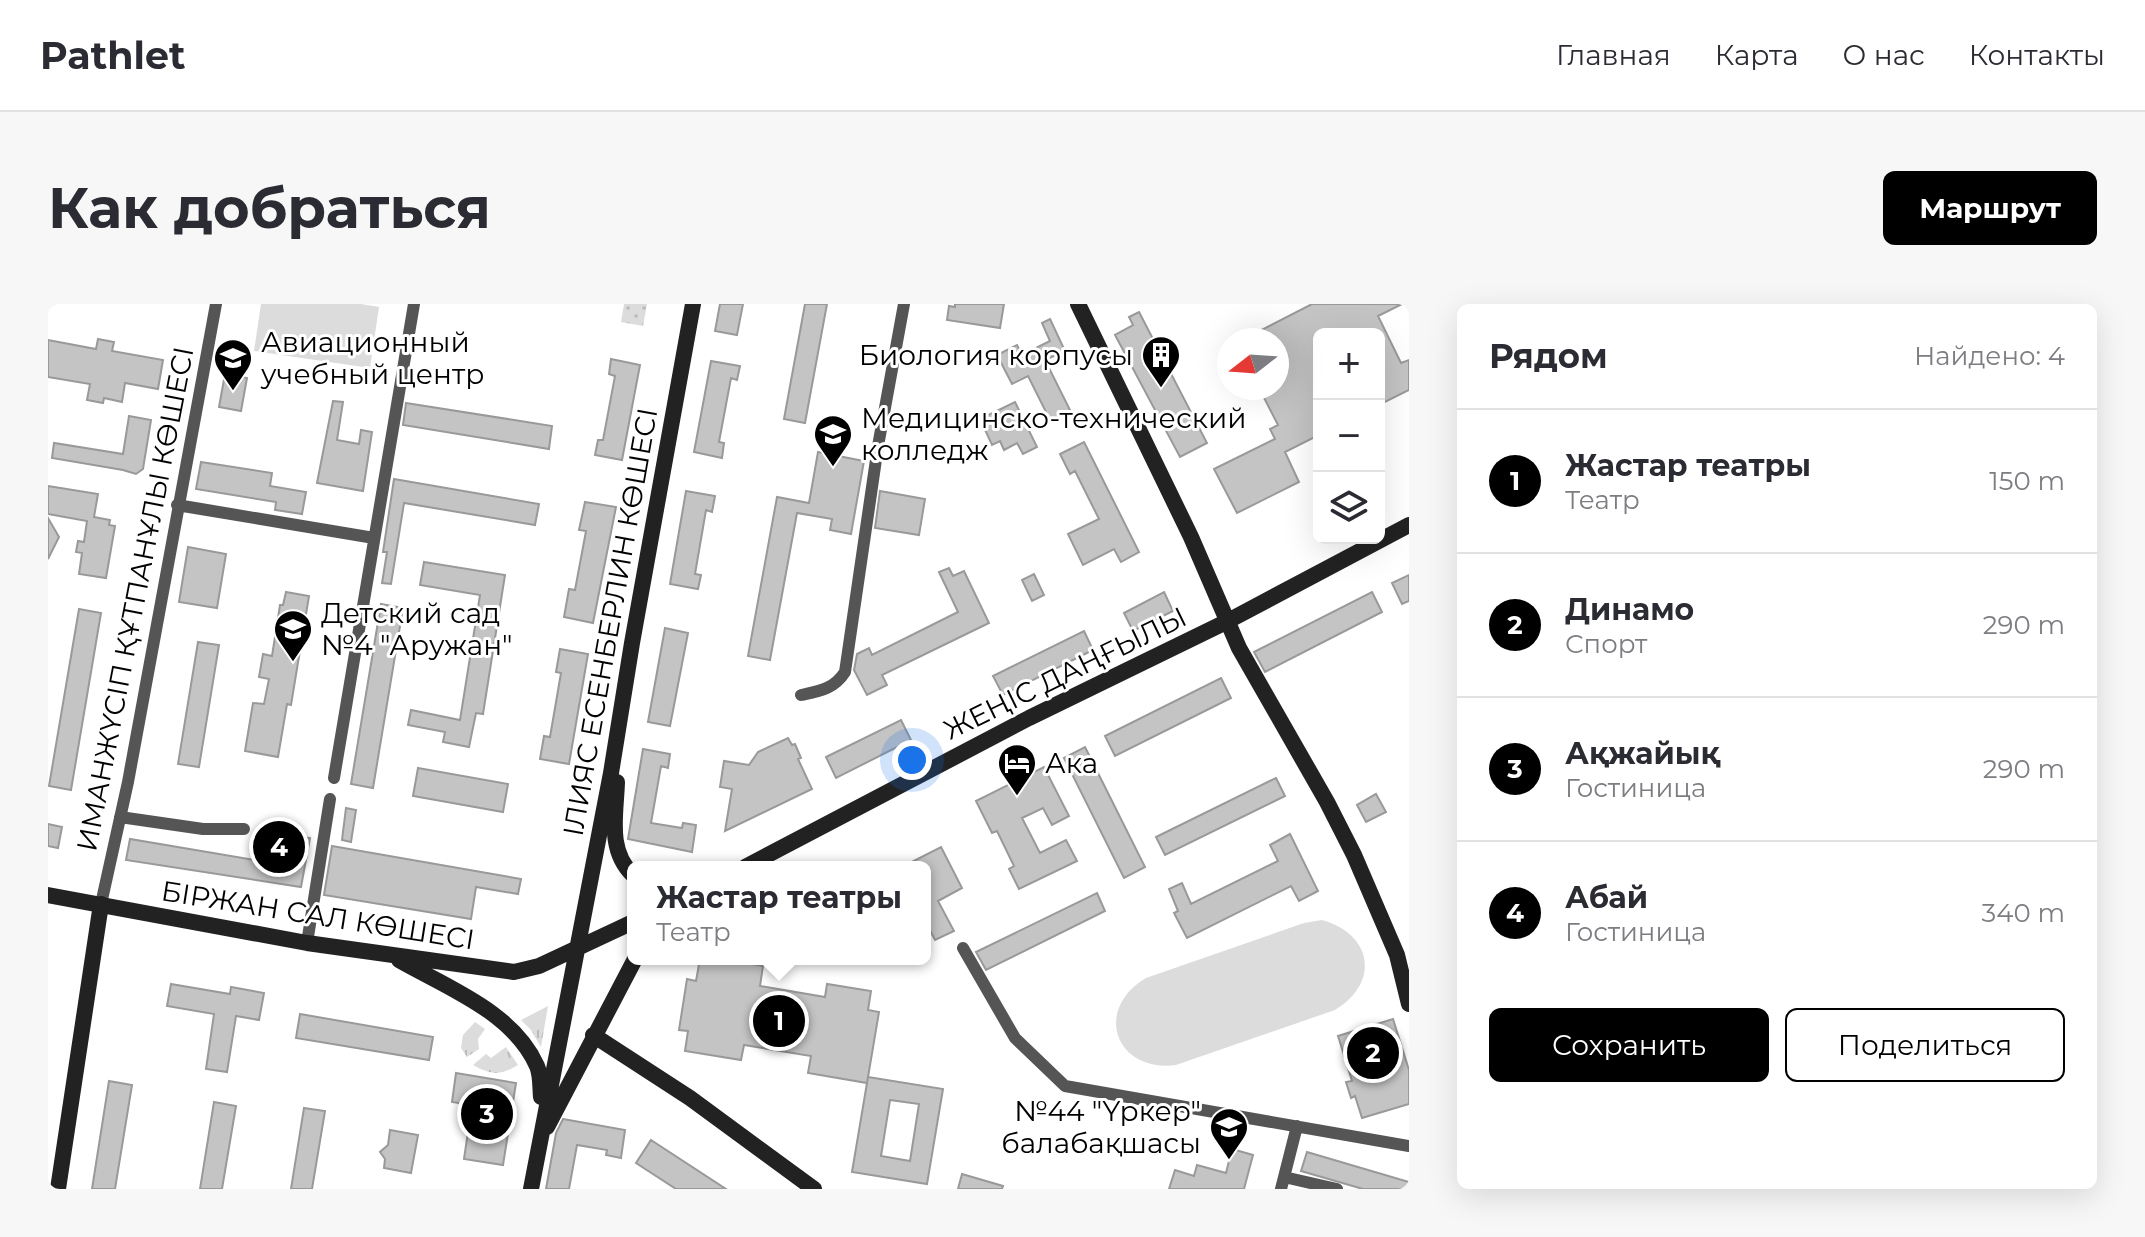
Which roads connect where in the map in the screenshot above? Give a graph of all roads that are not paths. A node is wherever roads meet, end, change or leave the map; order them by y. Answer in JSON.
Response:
{"nodes":[{"id":1,"x":216,"y":304,"type":"edge"},
{"id":2,"x":414,"y":304,"type":"edge"},
{"id":3,"x":693,"y":304,"type":"edge"},
{"id":4,"x":904,"y":304,"type":"edge"},
{"id":5,"x":1078,"y":304,"type":"edge"},
{"id":6,"x":177,"y":505,"type":"junction"},
{"id":7,"x":1409,"y":525,"type":"edge"},
{"id":8,"x":374,"y":538,"type":"junction"},
{"id":9,"x":1226,"y":622,"type":"junction"},
{"id":10,"x":801,"y":695,"type":"dead end"},
{"id":11,"x":617,"y":737,"type":"junction"},
{"id":12,"x":334,"y":778,"type":"dead end"},
{"id":13,"x":330,"y":799,"type":"dead end"},
{"id":14,"x":120,"y":817,"type":"junction"},
{"id":15,"x":244,"y":829,"type":"dead end"},
{"id":16,"x":756,"y":861,"type":"edge"},
{"id":17,"x":627,"y":869,"type":"edge"},
{"id":18,"x":48,"y":895,"type":"edge"},
{"id":19,"x":101,"y":904,"type":"junction"},
{"id":20,"x":627,"y":925,"type":"edge"},
{"id":21,"x":307,"y":943,"type":"junction"},
{"id":22,"x":963,"y":948,"type":"dead end"},
{"id":23,"x":576,"y":950,"type":"junction"},
{"id":24,"x":391,"y":955,"type":"junction"},
{"id":25,"x":632,"y":965,"type":"edge"},
{"id":26,"x":1409,"y":1004,"type":"edge"},
{"id":27,"x":593,"y":1035,"type":"junction"},
{"id":28,"x":543,"y":1119,"type":"junction"},
{"id":29,"x":1297,"y":1126,"type":"junction"},
{"id":30,"x":539,"y":1143,"type":"junction"},
{"id":31,"x":1409,"y":1146,"type":"edge"},
{"id":32,"x":1282,"y":1183,"type":"edge"},
{"id":33,"x":58,"y":1189,"type":"edge"},
{"id":34,"x":531,"y":1189,"type":"edge"},
{"id":35,"x":814,"y":1189,"type":"edge"},
{"id":36,"x":1337,"y":1189,"type":"edge"}],
"edges":[{"from":1,"to":6,"type":"street","name":"ИМАНЖҮСІП ҚҰТПАНҰЛЫ КӨШЕСІ"},
{"from":2,"to":8,"type":"street"},
{"from":3,"to":11,"type":"main road","name":"ІЛИЯС ЕСЕНБЕРЛИН КӨШЕСІ"},
{"from":4,"to":10,"type":"street"},
{"from":5,"to":9,"type":"main road"},
{"from":6,"to":8,"type":"street"},
{"from":6,"to":14,"type":"street","name":"ИМАНЖҮСІП ҚҰТПАНҰЛЫ КӨШЕСІ"},
{"from":7,"to":9,"type":"main road","name":"ЖЕҢІС ДАҢҒЫЛЫ"},
{"from":8,"to":12,"type":"street"},
{"from":9,"to":16,"type":"main road","name":"ЖЕҢІС ДАҢҒЫЛЫ"},
{"from":9,"to":26,"type":"main road"},
{"from":11,"to":17,"type":"main road"},
{"from":11,"to":23,"type":"main road","name":"ІЛИЯС ЕСЕНБЕРЛИН КӨШЕСІ"},
{"from":13,"to":21,"type":"street"},
{"from":14,"to":15,"type":"street"},
{"from":14,"to":19,"type":"street","name":"ИМАНЖҮСІП ҚҰТПАНҰЛЫ КӨШЕСІ"},
{"from":18,"to":19,"type":"main road","name":"БІРЖАН САЛ КӨШЕСІ"},
{"from":19,"to":21,"type":"main road","name":"БІРЖАН САЛ КӨШЕСІ"},
{"from":19,"to":33,"type":"main road"},
{"from":20,"to":23,"type":"main road"},
{"from":21,"to":24,"type":"main road","name":"БІРЖАН САЛ КӨШЕСІ"},
{"from":22,"to":29,"type":"street"},
{"from":23,"to":24,"type":"main road","name":"БІРЖАН САЛ КӨШЕСІ"},
{"from":23,"to":28,"type":"main road","name":"ІЛИЯС ЕСЕНБЕРЛИН КӨШЕСІ"},
{"from":24,"to":28,"type":"main road"},
{"from":25,"to":27,"type":"main road"},
{"from":27,"to":30,"type":"main road"},
{"from":27,"to":35,"type":"main road"},
{"from":28,"to":30,"type":"main road"},
{"from":29,"to":31,"type":"street"},
{"from":29,"to":32,"type":"street"},
{"from":30,"to":34,"type":"main road"},
{"from":32,"to":36,"type":"street"}]}
